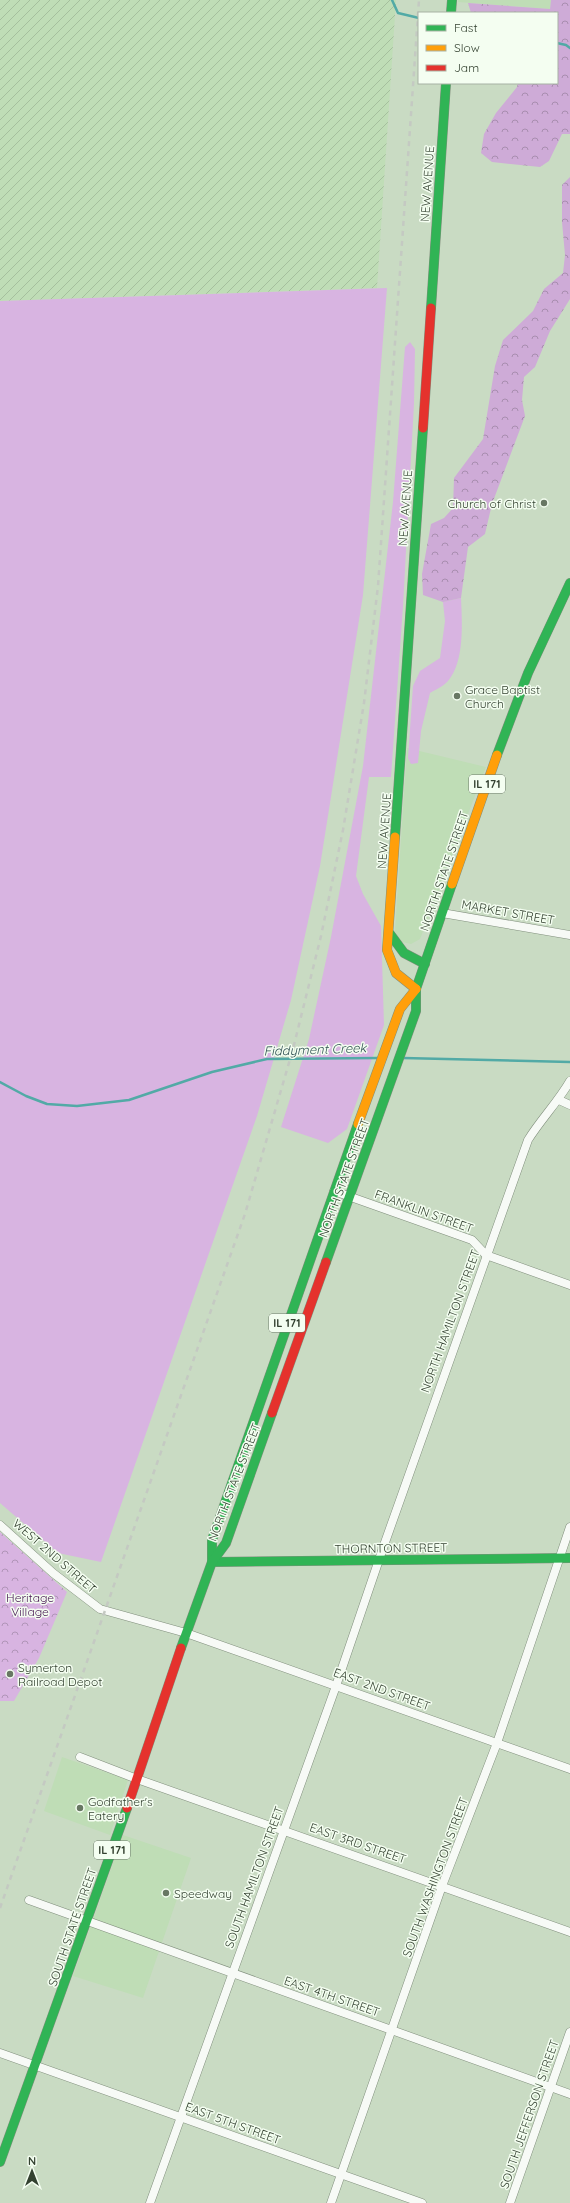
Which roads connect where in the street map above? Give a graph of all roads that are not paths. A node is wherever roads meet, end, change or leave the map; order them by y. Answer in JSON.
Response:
{"nodes":[{"id":1,"x":452,"y":0,"type":"edge"},
{"id":2,"x":451,"y":12,"type":"edge"},
{"id":3,"x":446,"y":84,"type":"edge"},
{"id":4,"x":570,"y":583,"type":"edge"},
{"id":5,"x":442,"y":913,"type":"junction"},
{"id":6,"x":390,"y":934,"type":"junction"},
{"id":7,"x":570,"y":935,"type":"edge"},
{"id":8,"x":425,"y":964,"type":"junction"},
{"id":9,"x":416,"y":989,"type":"junction"},
{"id":10,"x":569,"y":1082,"type":"edge"},
{"id":11,"x":559,"y":1100,"type":"junction"},
{"id":12,"x":570,"y":1105,"type":"edge"},
{"id":13,"x":334,"y":1192,"type":"junction"},
{"id":14,"x":350,"y":1197,"type":"junction"},
{"id":15,"x":486,"y":1255,"type":"junction"},
{"id":16,"x":570,"y":1285,"type":"edge"},
{"id":17,"x":0,"y":1525,"type":"edge"},
{"id":18,"x":570,"y":1526,"type":"edge"},
{"id":19,"x":559,"y":1558,"type":"junction"},
{"id":20,"x":570,"y":1558,"type":"edge"},
{"id":21,"x":379,"y":1559,"type":"junction"},
{"id":22,"x":212,"y":1562,"type":"junction"},
{"id":23,"x":186,"y":1633,"type":"junction"},
{"id":24,"x":336,"y":1686,"type":"junction"},
{"id":25,"x":497,"y":1743,"type":"junction"},
{"id":26,"x":80,"y":1757,"type":"dead end"},
{"id":27,"x":570,"y":1769,"type":"edge"},
{"id":28,"x":137,"y":1779,"type":"junction"},
{"id":29,"x":284,"y":1830,"type":"junction"},
{"id":30,"x":442,"y":1886,"type":"junction"},
{"id":31,"x":29,"y":1900,"type":"dead end"},
{"id":32,"x":86,"y":1921,"type":"junction"},
{"id":33,"x":570,"y":1932,"type":"edge"},
{"id":34,"x":232,"y":1974,"type":"junction"},
{"id":35,"x":393,"y":2031,"type":"junction"},
{"id":36,"x":570,"y":2032,"type":"edge"},
{"id":37,"x":0,"y":2053,"type":"edge"},
{"id":38,"x":36,"y":2066,"type":"junction"},
{"id":39,"x":551,"y":2087,"type":"junction"},
{"id":40,"x":570,"y":2094,"type":"edge"},
{"id":41,"x":180,"y":2118,"type":"junction"},
{"id":42,"x":0,"y":2162,"type":"edge"},
{"id":43,"x":342,"y":2175,"type":"junction"},
{"id":44,"x":150,"y":2203,"type":"edge"},
{"id":45,"x":331,"y":2203,"type":"edge"},
{"id":46,"x":422,"y":2203,"type":"edge"},
{"id":47,"x":510,"y":2203,"type":"edge"}],
"edges":[{"from":1,"to":2,"type":"main road"},
{"from":3,"to":6,"type":"main road","name":"NEW AVENUE"},
{"from":4,"to":5,"type":"main road","name":"NORTH STATE STREET","number":"IL 171"},
{"from":5,"to":7,"type":"street","name":"MARKET STREET"},
{"from":5,"to":8,"type":"main road","name":"NORTH STATE STREET","number":"IL 171"},
{"from":6,"to":8,"type":"main road"},
{"from":6,"to":9,"type":"main road","name":"NEW AVENUE"},
{"from":8,"to":9,"type":"main road","name":"NORTH STATE STREET","number":"IL 171"},
{"from":9,"to":13,"type":"main road","name":"NORTH STATE STREET","number":"IL 171"},
{"from":9,"to":14,"type":"main road","name":"NORTH STATE STREET","number":"IL 171"},
{"from":10,"to":11,"type":"street","name":"NORTH HAMILTON STREET"},
{"from":11,"to":12,"type":"street"},
{"from":11,"to":15,"type":"street","name":"NORTH HAMILTON STREET"},
{"from":13,"to":14,"type":"street","name":"FRANKLIN STREET"},
{"from":13,"to":22,"type":"main road","name":"NORTH STATE STREET","number":"IL 171"},
{"from":14,"to":15,"type":"street","name":"FRANKLIN STREET"},
{"from":14,"to":22,"type":"main road","name":"NORTH STATE STREET","number":"IL 171"},
{"from":15,"to":16,"type":"street","name":"FRANKLIN STREET"},
{"from":15,"to":21,"type":"street","name":"NORTH HAMILTON STREET"},
{"from":17,"to":23,"type":"street","name":"WEST 2ND STREET"},
{"from":18,"to":19,"type":"street","name":"SOUTH WASHINGTON STREET"},
{"from":19,"to":20,"type":"main road","name":"THORNTON STREET"},
{"from":19,"to":21,"type":"main road","name":"THORNTON STREET"},
{"from":19,"to":25,"type":"street","name":"SOUTH WASHINGTON STREET"},
{"from":21,"to":22,"type":"main road","name":"THORNTON STREET"},
{"from":21,"to":24,"type":"street","name":"SOUTH HAMILTON STREET"},
{"from":22,"to":23,"type":"main road","name":"SOUTH STATE STREET","number":"IL 171"},
{"from":23,"to":24,"type":"street","name":"EAST 2ND STREET"},
{"from":23,"to":28,"type":"main road","name":"SOUTH STATE STREET","number":"IL 171"},
{"from":24,"to":25,"type":"street","name":"EAST 2ND STREET"},
{"from":24,"to":29,"type":"street","name":"SOUTH HAMILTON STREET"},
{"from":25,"to":27,"type":"street","name":"EAST 2ND STREET"},
{"from":25,"to":30,"type":"street","name":"SOUTH WASHINGTON STREET"},
{"from":26,"to":28,"type":"street","name":"EAST 3RD STREET"},
{"from":28,"to":29,"type":"street","name":"EAST 3RD STREET"},
{"from":28,"to":32,"type":"main road","name":"SOUTH STATE STREET","number":"IL 171"},
{"from":29,"to":30,"type":"street","name":"EAST 3RD STREET"},
{"from":29,"to":34,"type":"street","name":"SOUTH HAMILTON STREET"},
{"from":30,"to":33,"type":"street","name":"EAST 3RD STREET"},
{"from":30,"to":35,"type":"street","name":"SOUTH WASHINGTON STREET"},
{"from":31,"to":32,"type":"street","name":"EAST 4TH STREET"},
{"from":32,"to":34,"type":"street","name":"EAST 4TH STREET"},
{"from":32,"to":38,"type":"main road","name":"SOUTH STATE STREET","number":"IL 171"},
{"from":34,"to":35,"type":"street","name":"EAST 4TH STREET"},
{"from":34,"to":41,"type":"street","name":"SOUTH HAMILTON STREET"},
{"from":35,"to":39,"type":"street","name":"EAST 4TH STREET"},
{"from":35,"to":43,"type":"street","name":"SOUTH WASHINGTON STREET"},
{"from":36,"to":39,"type":"street","name":"SOUTH JEFFERSON STREET"},
{"from":37,"to":38,"type":"street","name":"EAST 5TH STREET"},
{"from":38,"to":41,"type":"street","name":"EAST 5TH STREET"},
{"from":38,"to":42,"type":"main road","name":"SOUTH STATE STREET","number":"IL 171"},
{"from":39,"to":40,"type":"street","name":"EAST 4TH STREET"},
{"from":39,"to":47,"type":"street","name":"SOUTH JEFFERSON STREET"},
{"from":41,"to":43,"type":"street","name":"EAST 5TH STREET"},
{"from":41,"to":44,"type":"street","name":"SOUTH HAMILTON STREET"},
{"from":43,"to":45,"type":"street","name":"SOUTH WASHINGTON STREET"},
{"from":43,"to":46,"type":"street","name":"EAST 5TH STREET"}]}
